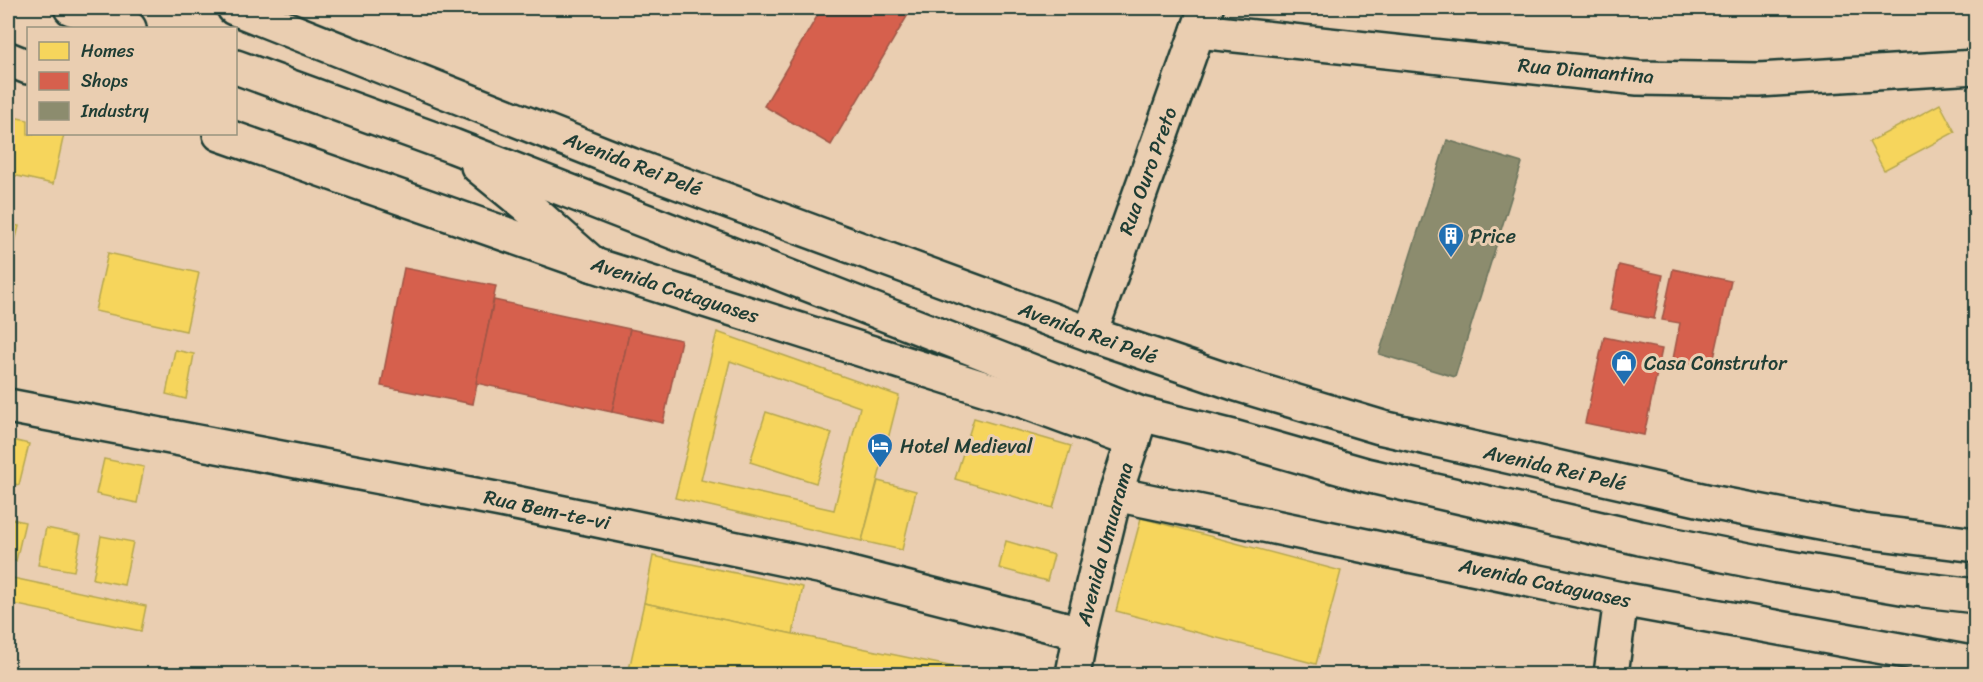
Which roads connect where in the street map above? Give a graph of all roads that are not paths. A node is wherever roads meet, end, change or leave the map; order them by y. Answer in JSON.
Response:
{"nodes":[{"id":1,"x":71,"y":8,"type":"edge"},
{"id":2,"x":234,"y":8,"type":"edge"},
{"id":3,"x":1202,"y":19,"type":"edge"},
{"id":4,"x":126,"y":27,"type":"edge"},
{"id":5,"x":8,"y":59,"type":"edge"},
{"id":6,"x":27,"y":66,"type":"edge"},
{"id":7,"x":237,"y":67,"type":"edge"},
{"id":8,"x":1976,"y":67,"type":"edge"},
{"id":9,"x":223,"y":135,"type":"edge"},
{"id":10,"x":453,"y":146,"type":"junction"},
{"id":11,"x":594,"y":264,"type":"junction"},
{"id":12,"x":1090,"y":334,"type":"junction"},
{"id":13,"x":8,"y":406,"type":"edge"},
{"id":14,"x":1137,"y":427,"type":"junction"},
{"id":15,"x":1115,"y":494,"type":"junction"},
{"id":16,"x":1976,"y":545,"type":"edge"},
{"id":17,"x":1976,"y":596,"type":"edge"},
{"id":18,"x":1621,"y":599,"type":"junction"},
{"id":19,"x":1081,"y":633,"type":"junction"},
{"id":20,"x":1976,"y":664,"type":"edge"},
{"id":21,"x":1073,"y":675,"type":"edge"},
{"id":22,"x":1611,"y":675,"type":"edge"}],
"edges":[{"from":1,"to":4,"type":"street"},
{"from":2,"to":12,"type":"street","name":"Avenida Rei Pelé"},
{"from":3,"to":8,"type":"street","name":"Rua Diamantina"},
{"from":3,"to":12,"type":"street","name":"Rua Ouro Preto"},
{"from":5,"to":6,"type":"street"},
{"from":7,"to":10,"type":"street"},
{"from":9,"to":11,"type":"street","name":"Avenida Cataguases"},
{"from":10,"to":11,"type":"street"},
{"from":10,"to":14,"type":"street"},
{"from":11,"to":14,"type":"street","name":"Avenida Cataguases"},
{"from":12,"to":16,"type":"street","name":"Avenida Rei Pelé"},
{"from":13,"to":19,"type":"street","name":"Rua Bem-te-vi"},
{"from":14,"to":15,"type":"street","name":"Avenida Umuarama"},
{"from":14,"to":17,"type":"street"},
{"from":15,"to":18,"type":"street","name":"Avenida Cataguases"},
{"from":15,"to":19,"type":"street","name":"Avenida Umuarama"},
{"from":18,"to":20,"type":"street","name":"Avenida Cataguases"},
{"from":18,"to":22,"type":"street"},
{"from":19,"to":21,"type":"street","name":"Avenida Umuarama"}]}
